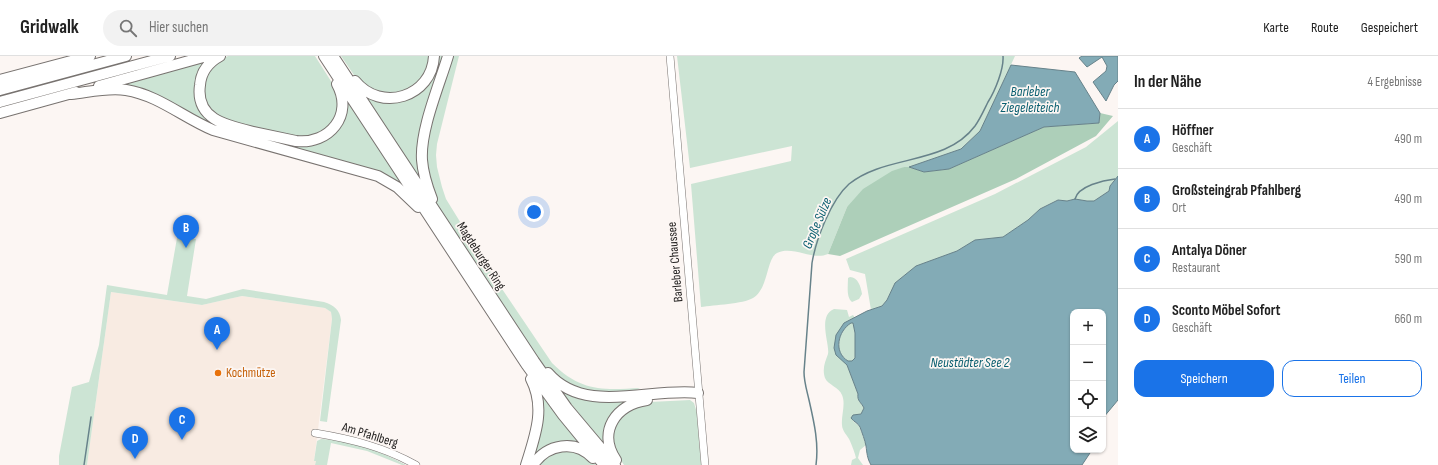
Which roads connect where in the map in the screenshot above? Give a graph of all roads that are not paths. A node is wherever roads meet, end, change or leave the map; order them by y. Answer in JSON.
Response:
{"nodes":[{"id":1,"x":66,"y":56,"type":"edge"},
{"id":2,"x":90,"y":56,"type":"edge"},
{"id":3,"x":126,"y":56,"type":"edge"},
{"id":4,"x":170,"y":56,"type":"edge"},
{"id":5,"x":207,"y":56,"type":"edge"},
{"id":6,"x":220,"y":56,"type":"edge"},
{"id":7,"x":324,"y":56,"type":"edge"},
{"id":8,"x":333,"y":56,"type":"edge"},
{"id":9,"x":337,"y":56,"type":"edge"},
{"id":10,"x":434,"y":56,"type":"edge"},
{"id":11,"x":448,"y":56,"type":"edge"},
{"id":12,"x":670,"y":56,"type":"edge"},
{"id":13,"x":25,"y":74,"type":"junction"},
{"id":14,"x":0,"y":80,"type":"edge"},
{"id":15,"x":0,"y":90,"type":"edge"},
{"id":16,"x":71,"y":94,"type":"junction"},
{"id":17,"x":0,"y":102,"type":"edge"},
{"id":18,"x":0,"y":113,"type":"edge"},
{"id":19,"x":441,"y":227,"type":"junction"},
{"id":20,"x":519,"y":347,"type":"junction"},
{"id":21,"x":698,"y":393,"type":"junction"},
{"id":22,"x":315,"y":433,"type":"dead end"},
{"id":23,"x":416,"y":465,"type":"edge"},
{"id":24,"x":526,"y":465,"type":"edge"},
{"id":25,"x":533,"y":465,"type":"edge"},
{"id":26,"x":600,"y":465,"type":"edge"},
{"id":27,"x":604,"y":465,"type":"edge"},
{"id":28,"x":615,"y":465,"type":"edge"},
{"id":29,"x":620,"y":465,"type":"edge"},
{"id":30,"x":705,"y":465,"type":"edge"}],
"edges":[{"from":1,"to":13,"type":"highway"},
{"from":2,"to":13,"type":"highway"},
{"from":3,"to":15,"type":"highway"},
{"from":4,"to":17,"type":"highway"},
{"from":5,"to":16,"type":"highway"},
{"from":6,"to":7,"type":"highway"},
{"from":7,"to":19,"type":"highway","name":"Magdeburger Ring"},
{"from":8,"to":19,"type":"highway","name":"Magdeburger Ring"},
{"from":9,"to":10,"type":"highway"},
{"from":11,"to":19,"type":"highway"},
{"from":12,"to":21,"type":"street","name":"Barleber Chaussee"},
{"from":13,"to":14,"type":"highway"},
{"from":16,"to":18,"type":"highway"},
{"from":16,"to":19,"type":"highway"},
{"from":19,"to":20,"type":"highway","name":"Magdeburger Ring"},
{"from":20,"to":21,"type":"highway"},
{"from":20,"to":24,"type":"highway"},
{"from":20,"to":27,"type":"highway","name":"Magdeburger Ring"},
{"from":20,"to":28,"type":"highway","name":"Magdeburger Ring"},
{"from":21,"to":29,"type":"highway"},
{"from":21,"to":30,"type":"street","name":"Barleber Chaussee"},
{"from":22,"to":23,"type":"street","name":"Am Pfahlberg"},
{"from":25,"to":26,"type":"highway"}]}
